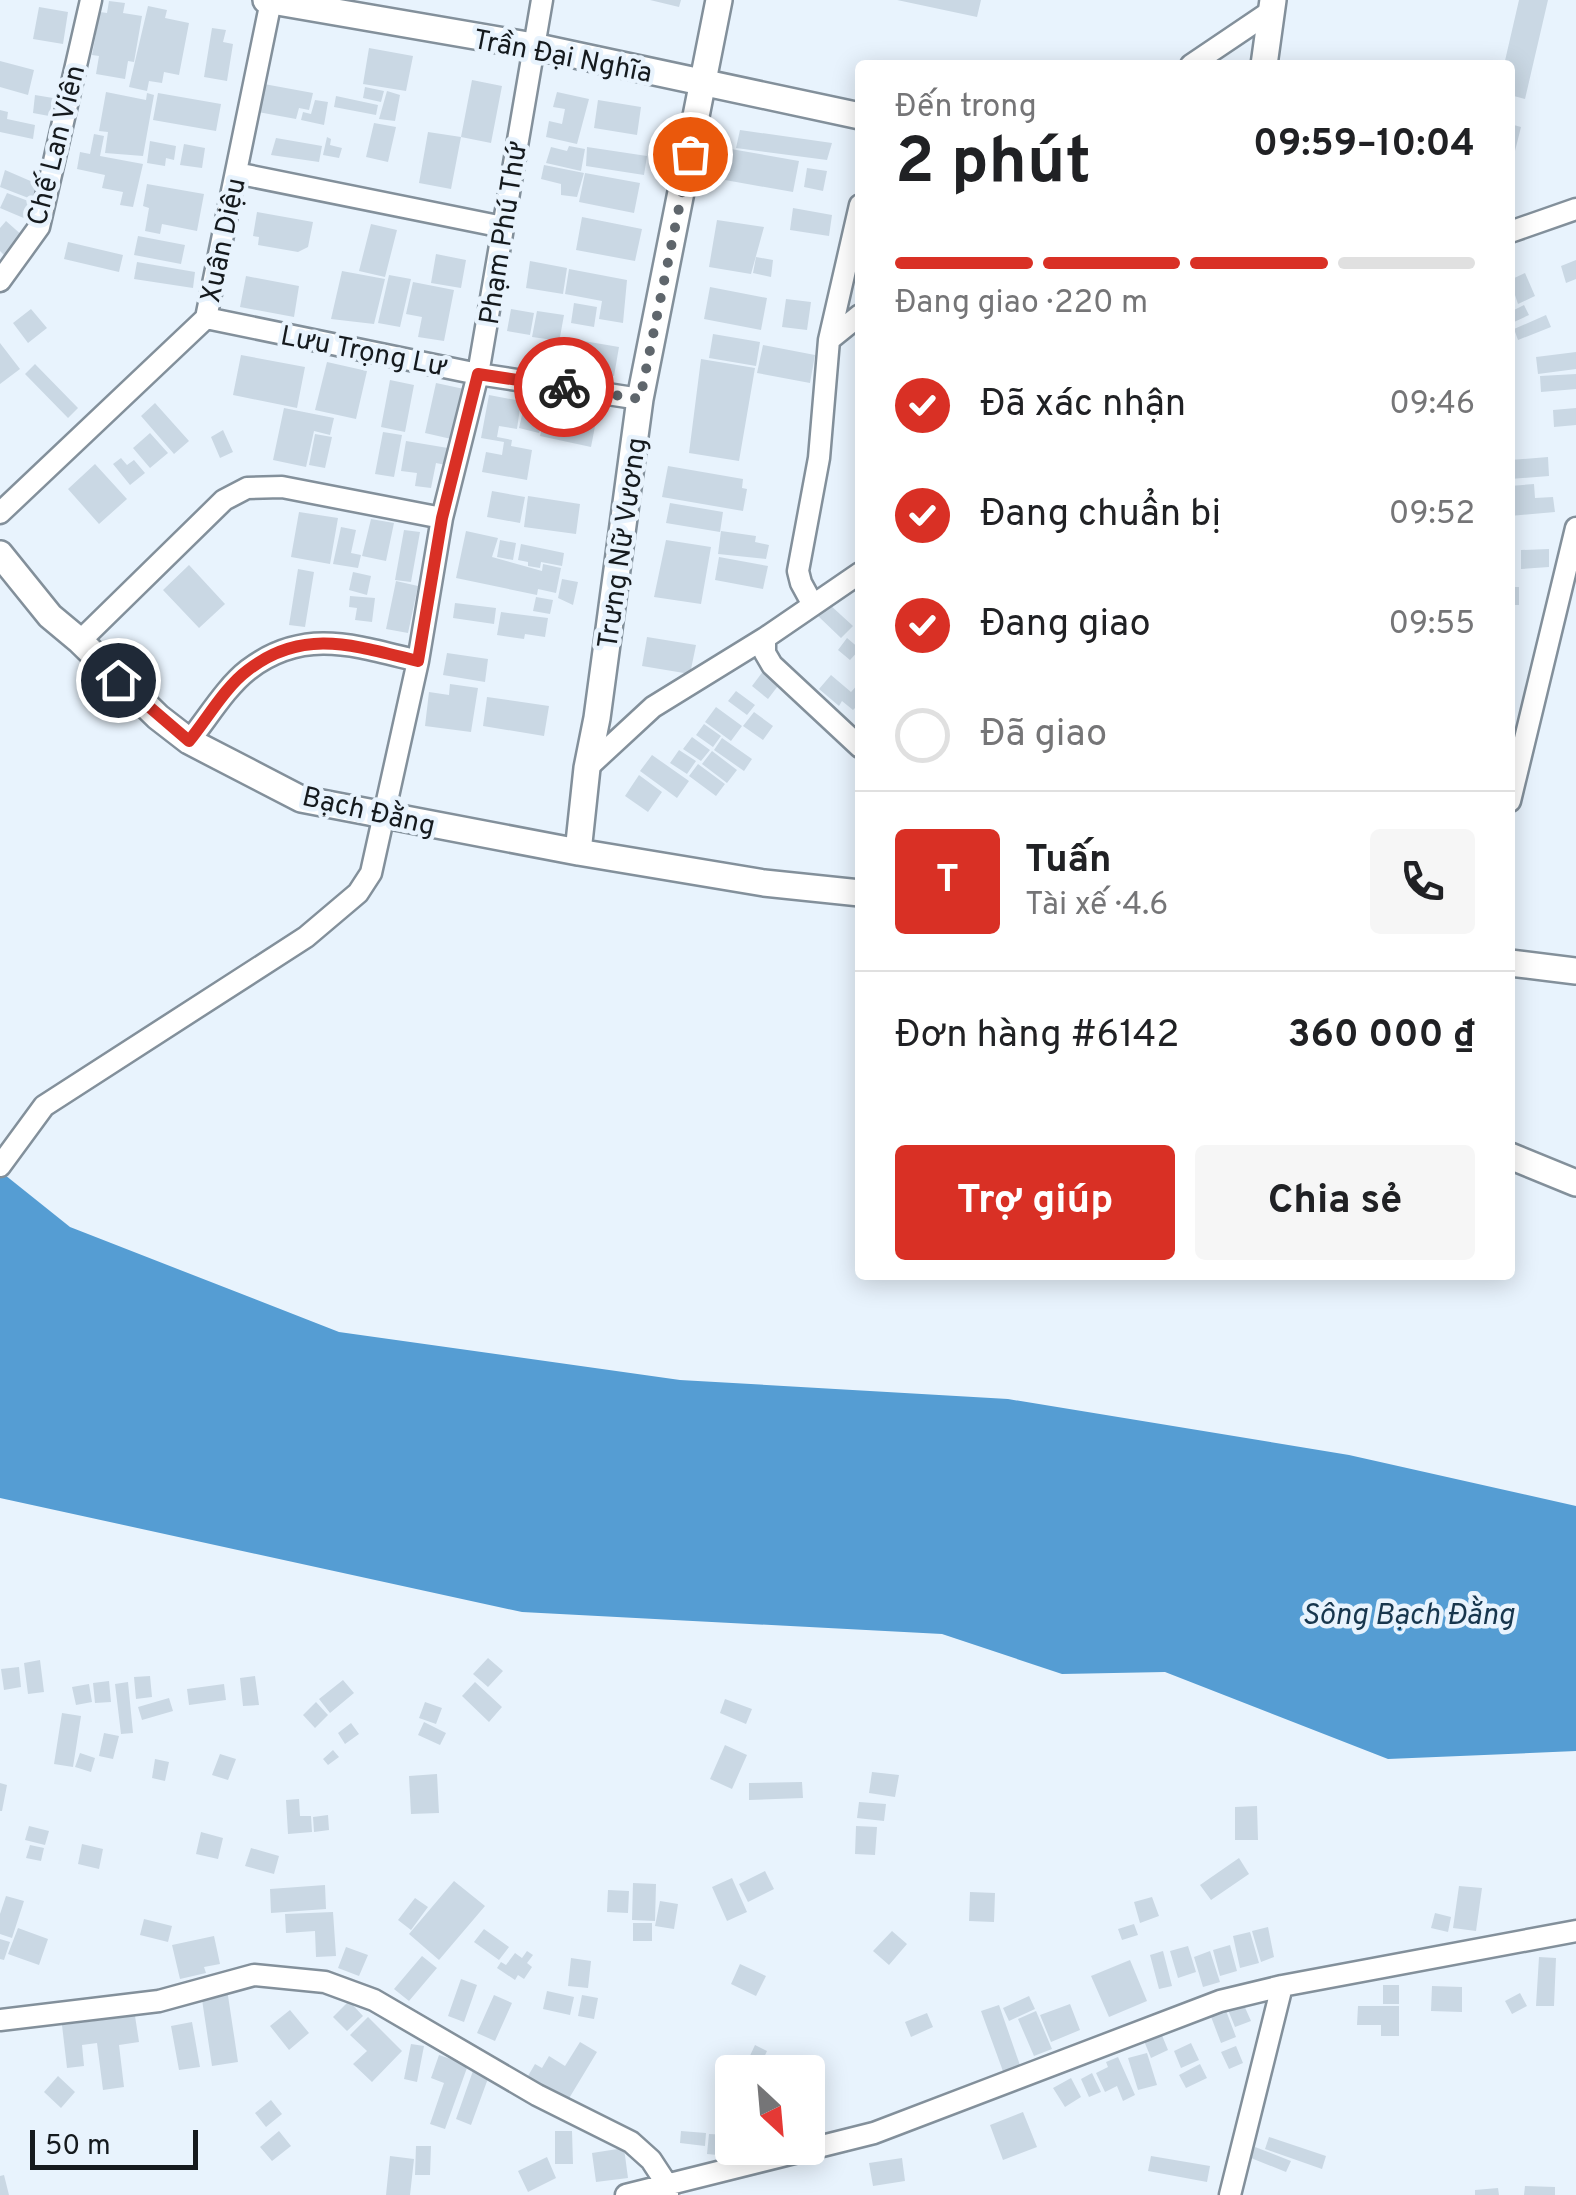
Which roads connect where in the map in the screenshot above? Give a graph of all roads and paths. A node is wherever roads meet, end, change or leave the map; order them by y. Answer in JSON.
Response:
{"nodes":[{"id":1,"x":90,"y":0,"type":"edge"},
{"id":2,"x":268,"y":0,"type":"edge"},
{"id":3,"x":542,"y":0,"type":"edge"},
{"id":4,"x":719,"y":0,"type":"edge"},
{"id":5,"x":317,"y":4,"type":"edge"},
{"id":6,"x":1272,"y":6,"type":"edge"},
{"id":7,"x":533,"y":46,"type":"junction"},
{"id":8,"x":1198,"y":60,"type":"edge"},
{"id":9,"x":1265,"y":60,"type":"edge"},
{"id":10,"x":704,"y":84,"type":"junction"},
{"id":11,"x":855,"y":115,"type":"edge"},
{"id":12,"x":236,"y":173,"type":"junction"},
{"id":13,"x":1576,"y":209,"type":"edge"},
{"id":14,"x":502,"y":227,"type":"junction"},
{"id":15,"x":855,"y":227,"type":"edge"},
{"id":16,"x":1515,"y":230,"type":"edge"},
{"id":17,"x":0,"y":280,"type":"edge"},
{"id":18,"x":206,"y":318,"type":"junction"},
{"id":19,"x":855,"y":320,"type":"edge"},
{"id":20,"x":829,"y":340,"type":"junction"},
{"id":21,"x":478,"y":374,"type":"junction"},
{"id":22,"x":640,"y":399,"type":"junction"},
{"id":23,"x":0,"y":513,"type":"edge"},
{"id":24,"x":442,"y":518,"type":"junction"},
{"id":25,"x":1576,"y":528,"type":"edge"},
{"id":26,"x":0,"y":554,"type":"edge"},
{"id":27,"x":855,"y":576,"type":"edge"},
{"id":28,"x":813,"y":605,"type":"junction"},
{"id":29,"x":765,"y":638,"type":"junction"},
{"id":30,"x":80,"y":641,"type":"junction"},
{"id":31,"x":418,"y":661,"type":"junction"},
{"id":32,"x":189,"y":741,"type":"junction"},
{"id":33,"x":855,"y":742,"type":"edge"},
{"id":34,"x":587,"y":768,"type":"junction"},
{"id":35,"x":1515,"y":780,"type":"edge"},
{"id":36,"x":385,"y":817,"type":"junction"},
{"id":37,"x":578,"y":852,"type":"junction"},
{"id":38,"x":855,"y":893,"type":"edge"},
{"id":39,"x":1515,"y":965,"type":"edge"},
{"id":40,"x":1576,"y":971,"type":"edge"},
{"id":41,"x":1515,"y":1158,"type":"edge"},
{"id":42,"x":0,"y":1166,"type":"edge"},
{"id":43,"x":1576,"y":1183,"type":"edge"},
{"id":44,"x":1576,"y":1931,"type":"edge"},
{"id":45,"x":1282,"y":1986,"type":"junction"},
{"id":46,"x":0,"y":2020,"type":"edge"},
{"id":47,"x":668,"y":2191,"type":"edge"},
{"id":48,"x":626,"y":2195,"type":"edge"},
{"id":49,"x":1230,"y":2195,"type":"edge"}],
"edges":[{"from":1,"to":17,"type":"street","name":"Chế Lan Viên"},
{"from":2,"to":5,"type":"street","name":"Trần Đại Nghĩa"},
{"from":2,"to":12,"type":"street","name":"Xuân Diệu"},
{"from":3,"to":7,"type":"street","name":"Phạm Phú Thứ"},
{"from":4,"to":10,"type":"street","name":"Trưng Nữ Vương"},
{"from":5,"to":7,"type":"street","name":"Trần Đại Nghĩa"},
{"from":6,"to":8,"type":"street"},
{"from":6,"to":9,"type":"street"},
{"from":7,"to":10,"type":"street","name":"Trần Đại Nghĩa"},
{"from":7,"to":14,"type":"street","name":"Phạm Phú Thứ"},
{"from":10,"to":11,"type":"street","name":"Trần Đại Nghĩa"},
{"from":10,"to":22,"type":"street","name":"Trưng Nữ Vương"},
{"from":12,"to":14,"type":"street"},
{"from":12,"to":18,"type":"street","name":"Xuân Diệu"},
{"from":13,"to":16,"type":"street"},
{"from":14,"to":21,"type":"street","name":"Phạm Phú Thứ"},
{"from":15,"to":20,"type":"street"},
{"from":18,"to":21,"type":"street","name":"Lưu Trọng Lư"},
{"from":18,"to":23,"type":"street","name":"Xuân Diệu"},
{"from":19,"to":20,"type":"street"},
{"from":20,"to":28,"type":"street"},
{"from":21,"to":22,"type":"street","name":"Lưu Trọng Lư"},
{"from":21,"to":24,"type":"street","name":"Phạm Phú Thứ"},
{"from":22,"to":34,"type":"street","name":"Trưng Nữ Vương"},
{"from":24,"to":30,"type":"street"},
{"from":24,"to":31,"type":"street","name":"Phạm Phú Thứ"},
{"from":25,"to":35,"type":"street"},
{"from":26,"to":30,"type":"street","name":"Bạch Đằng"},
{"from":27,"to":28,"type":"street"},
{"from":28,"to":29,"type":"street"},
{"from":29,"to":33,"type":"street"},
{"from":29,"to":34,"type":"street"},
{"from":30,"to":32,"type":"street","name":"Bạch Đằng"},
{"from":31,"to":32,"type":"street"},
{"from":31,"to":36,"type":"street","name":"Phạm Phú Thứ"},
{"from":32,"to":36,"type":"street","name":"Bạch Đằng"},
{"from":34,"to":37,"type":"street","name":"Trưng Nữ Vương"},
{"from":36,"to":37,"type":"street","name":"Bạch Đằng"},
{"from":36,"to":42,"type":"street"},
{"from":37,"to":38,"type":"street","name":"Bạch Đằng"},
{"from":39,"to":40,"type":"street"},
{"from":41,"to":43,"type":"street"},
{"from":44,"to":45,"type":"street"},
{"from":45,"to":47,"type":"street"},
{"from":45,"to":49,"type":"street"},
{"from":46,"to":47,"type":"street"},
{"from":47,"to":48,"type":"street"}]}
